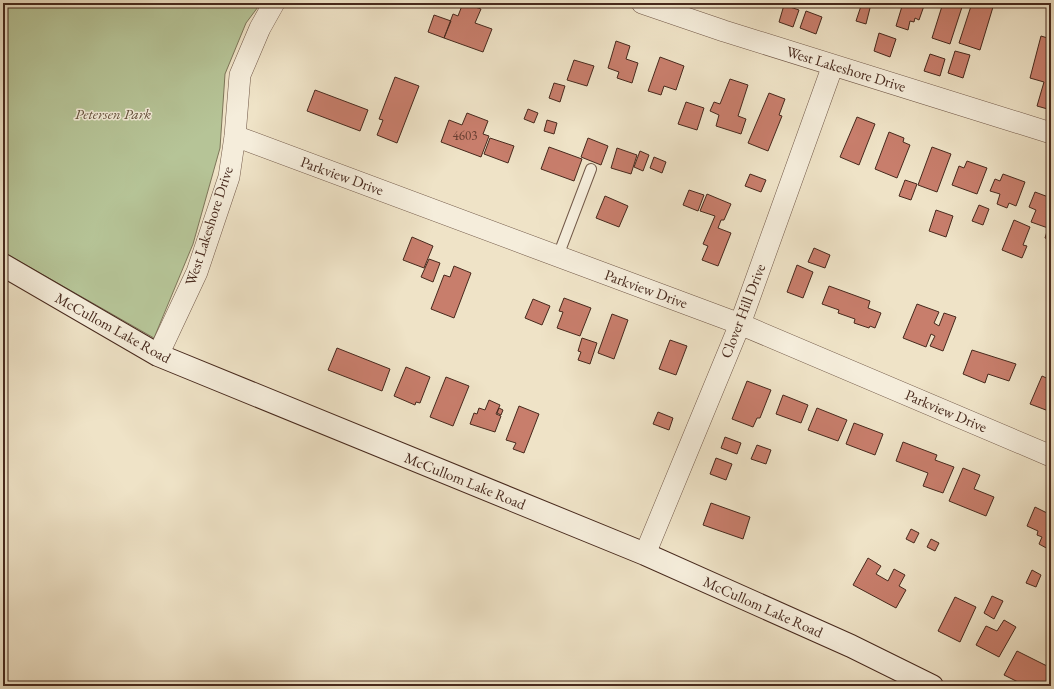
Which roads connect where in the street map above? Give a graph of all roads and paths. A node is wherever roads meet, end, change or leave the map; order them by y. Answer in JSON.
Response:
{"nodes":[{"id":1,"x":274,"y":3,"type":"edge"},
{"id":2,"x":642,"y":3,"type":"edge"},
{"id":3,"x":834,"y":65,"type":"junction"},
{"id":4,"x":1051,"y":133,"type":"edge"},
{"id":5,"x":235,"y":136,"type":"junction"},
{"id":6,"x":591,"y":169,"type":"dead end"},
{"id":7,"x":558,"y":256,"type":"junction"},
{"id":8,"x":3,"y":265,"type":"edge"},
{"id":9,"x":740,"y":324,"type":"junction"},
{"id":10,"x":158,"y":355,"type":"junction"},
{"id":11,"x":1051,"y":456,"type":"edge"},
{"id":12,"x":645,"y":554,"type":"junction"},
{"id":13,"x":932,"y":686,"type":"edge"}],
"edges":[{"from":1,"to":5,"type":"street","name":"West Lakeshore Drive"},
{"from":2,"to":3,"type":"street","name":"West Lakeshore Drive"},
{"from":3,"to":4,"type":"street","name":"West Lakeshore Drive"},
{"from":3,"to":9,"type":"street","name":"Clover Hill Drive"},
{"from":5,"to":7,"type":"street","name":"Parkview Drive"},
{"from":5,"to":10,"type":"street","name":"West Lakeshore Drive"},
{"from":6,"to":7,"type":"lane"},
{"from":7,"to":9,"type":"street","name":"Parkview Drive"},
{"from":8,"to":10,"type":"street","name":"McCullom Lake Road"},
{"from":9,"to":11,"type":"street","name":"Parkview Drive"},
{"from":9,"to":12,"type":"street","name":"Clover Hill Drive"},
{"from":10,"to":12,"type":"street","name":"McCullom Lake Road"},
{"from":12,"to":13,"type":"street","name":"McCullom Lake Road"}]}
